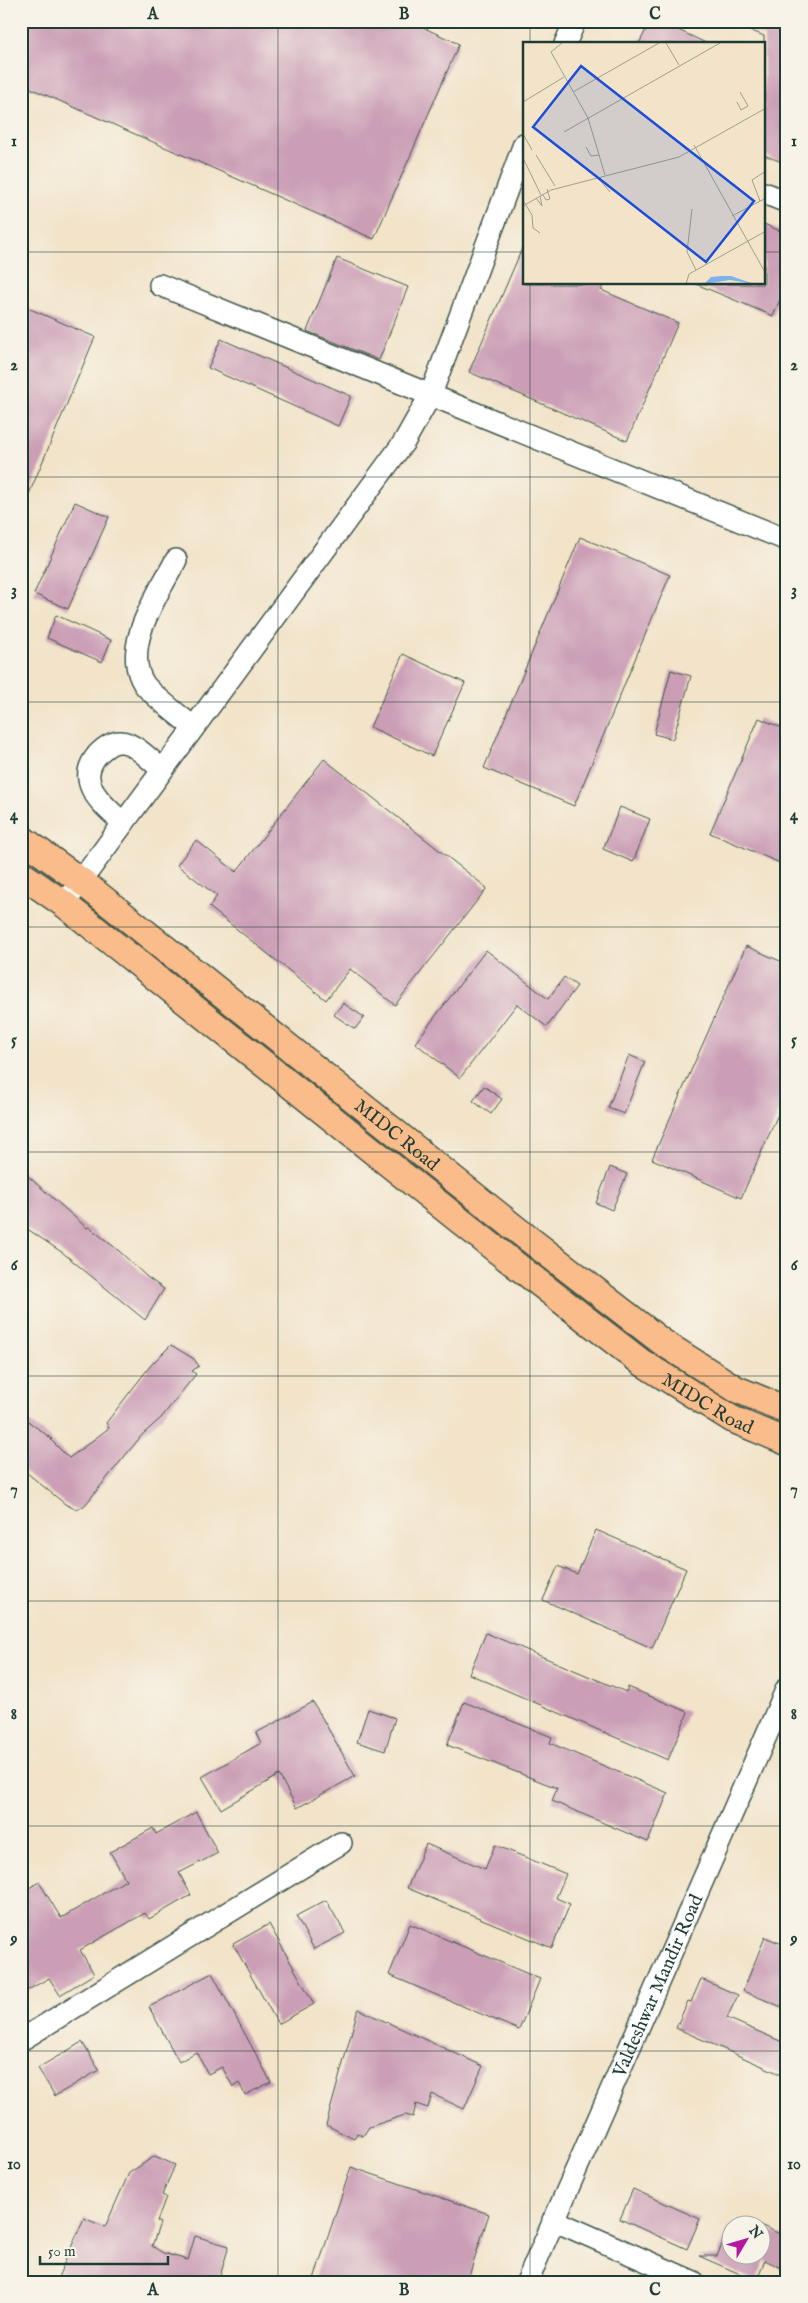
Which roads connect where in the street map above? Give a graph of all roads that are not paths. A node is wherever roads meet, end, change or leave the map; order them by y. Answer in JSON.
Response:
{"nodes":[{"id":1,"x":575,"y":21,"type":"edge"},
{"id":2,"x":566,"y":42,"type":"edge"},
{"id":3,"x":523,"y":147,"type":"edge"},
{"id":4,"x":766,"y":194,"type":"edge"},
{"id":5,"x":787,"y":202,"type":"edge"},
{"id":6,"x":160,"y":285,"type":"dead end"},
{"id":7,"x":431,"y":394,"type":"junction"},
{"id":8,"x":787,"y":540,"type":"edge"},
{"id":9,"x":176,"y":560,"type":"dead end"},
{"id":10,"x":193,"y":728,"type":"junction"},
{"id":11,"x":162,"y":770,"type":"junction"},
{"id":12,"x":123,"y":823,"type":"junction"},
{"id":13,"x":21,"y":838,"type":"edge"},
{"id":14,"x":21,"y":874,"type":"edge"},
{"id":15,"x":81,"y":881,"type":"junction"},
{"id":16,"x":64,"y":904,"type":"junction"},
{"id":17,"x":787,"y":1410,"type":"edge"},
{"id":18,"x":787,"y":1442,"type":"edge"},
{"id":19,"x":787,"y":1688,"type":"edge"},
{"id":20,"x":341,"y":1843,"type":"dead end"},
{"id":21,"x":21,"y":2040,"type":"edge"},
{"id":22,"x":553,"y":2220,"type":"junction"},
{"id":23,"x":527,"y":2282,"type":"edge"},
{"id":24,"x":694,"y":2282,"type":"edge"}],
"edges":[{"from":1,"to":2,"type":"street"},
{"from":3,"to":7,"type":"street"},
{"from":4,"to":5,"type":"street"},
{"from":6,"to":7,"type":"street"},
{"from":7,"to":8,"type":"street"},
{"from":7,"to":10,"type":"street"},
{"from":9,"to":10,"type":"street"},
{"from":10,"to":11,"type":"street"},
{"from":11,"to":12,"type":"street"},
{"from":11,"to":12,"type":"street"},
{"from":12,"to":15,"type":"street"},
{"from":13,"to":15,"type":"main road","name":"MIDC Road"},
{"from":14,"to":16,"type":"main road","name":"MIDC Road"},
{"from":15,"to":16,"type":"street"},
{"from":15,"to":17,"type":"main road","name":"MIDC Road"},
{"from":16,"to":18,"type":"main road","name":"MIDC Road"},
{"from":19,"to":22,"type":"street","name":"Valdeshwar Mandir Road"},
{"from":20,"to":21,"type":"street"},
{"from":22,"to":23,"type":"street","name":"Valdeshwar Mandir Road"},
{"from":22,"to":24,"type":"street"}]}
